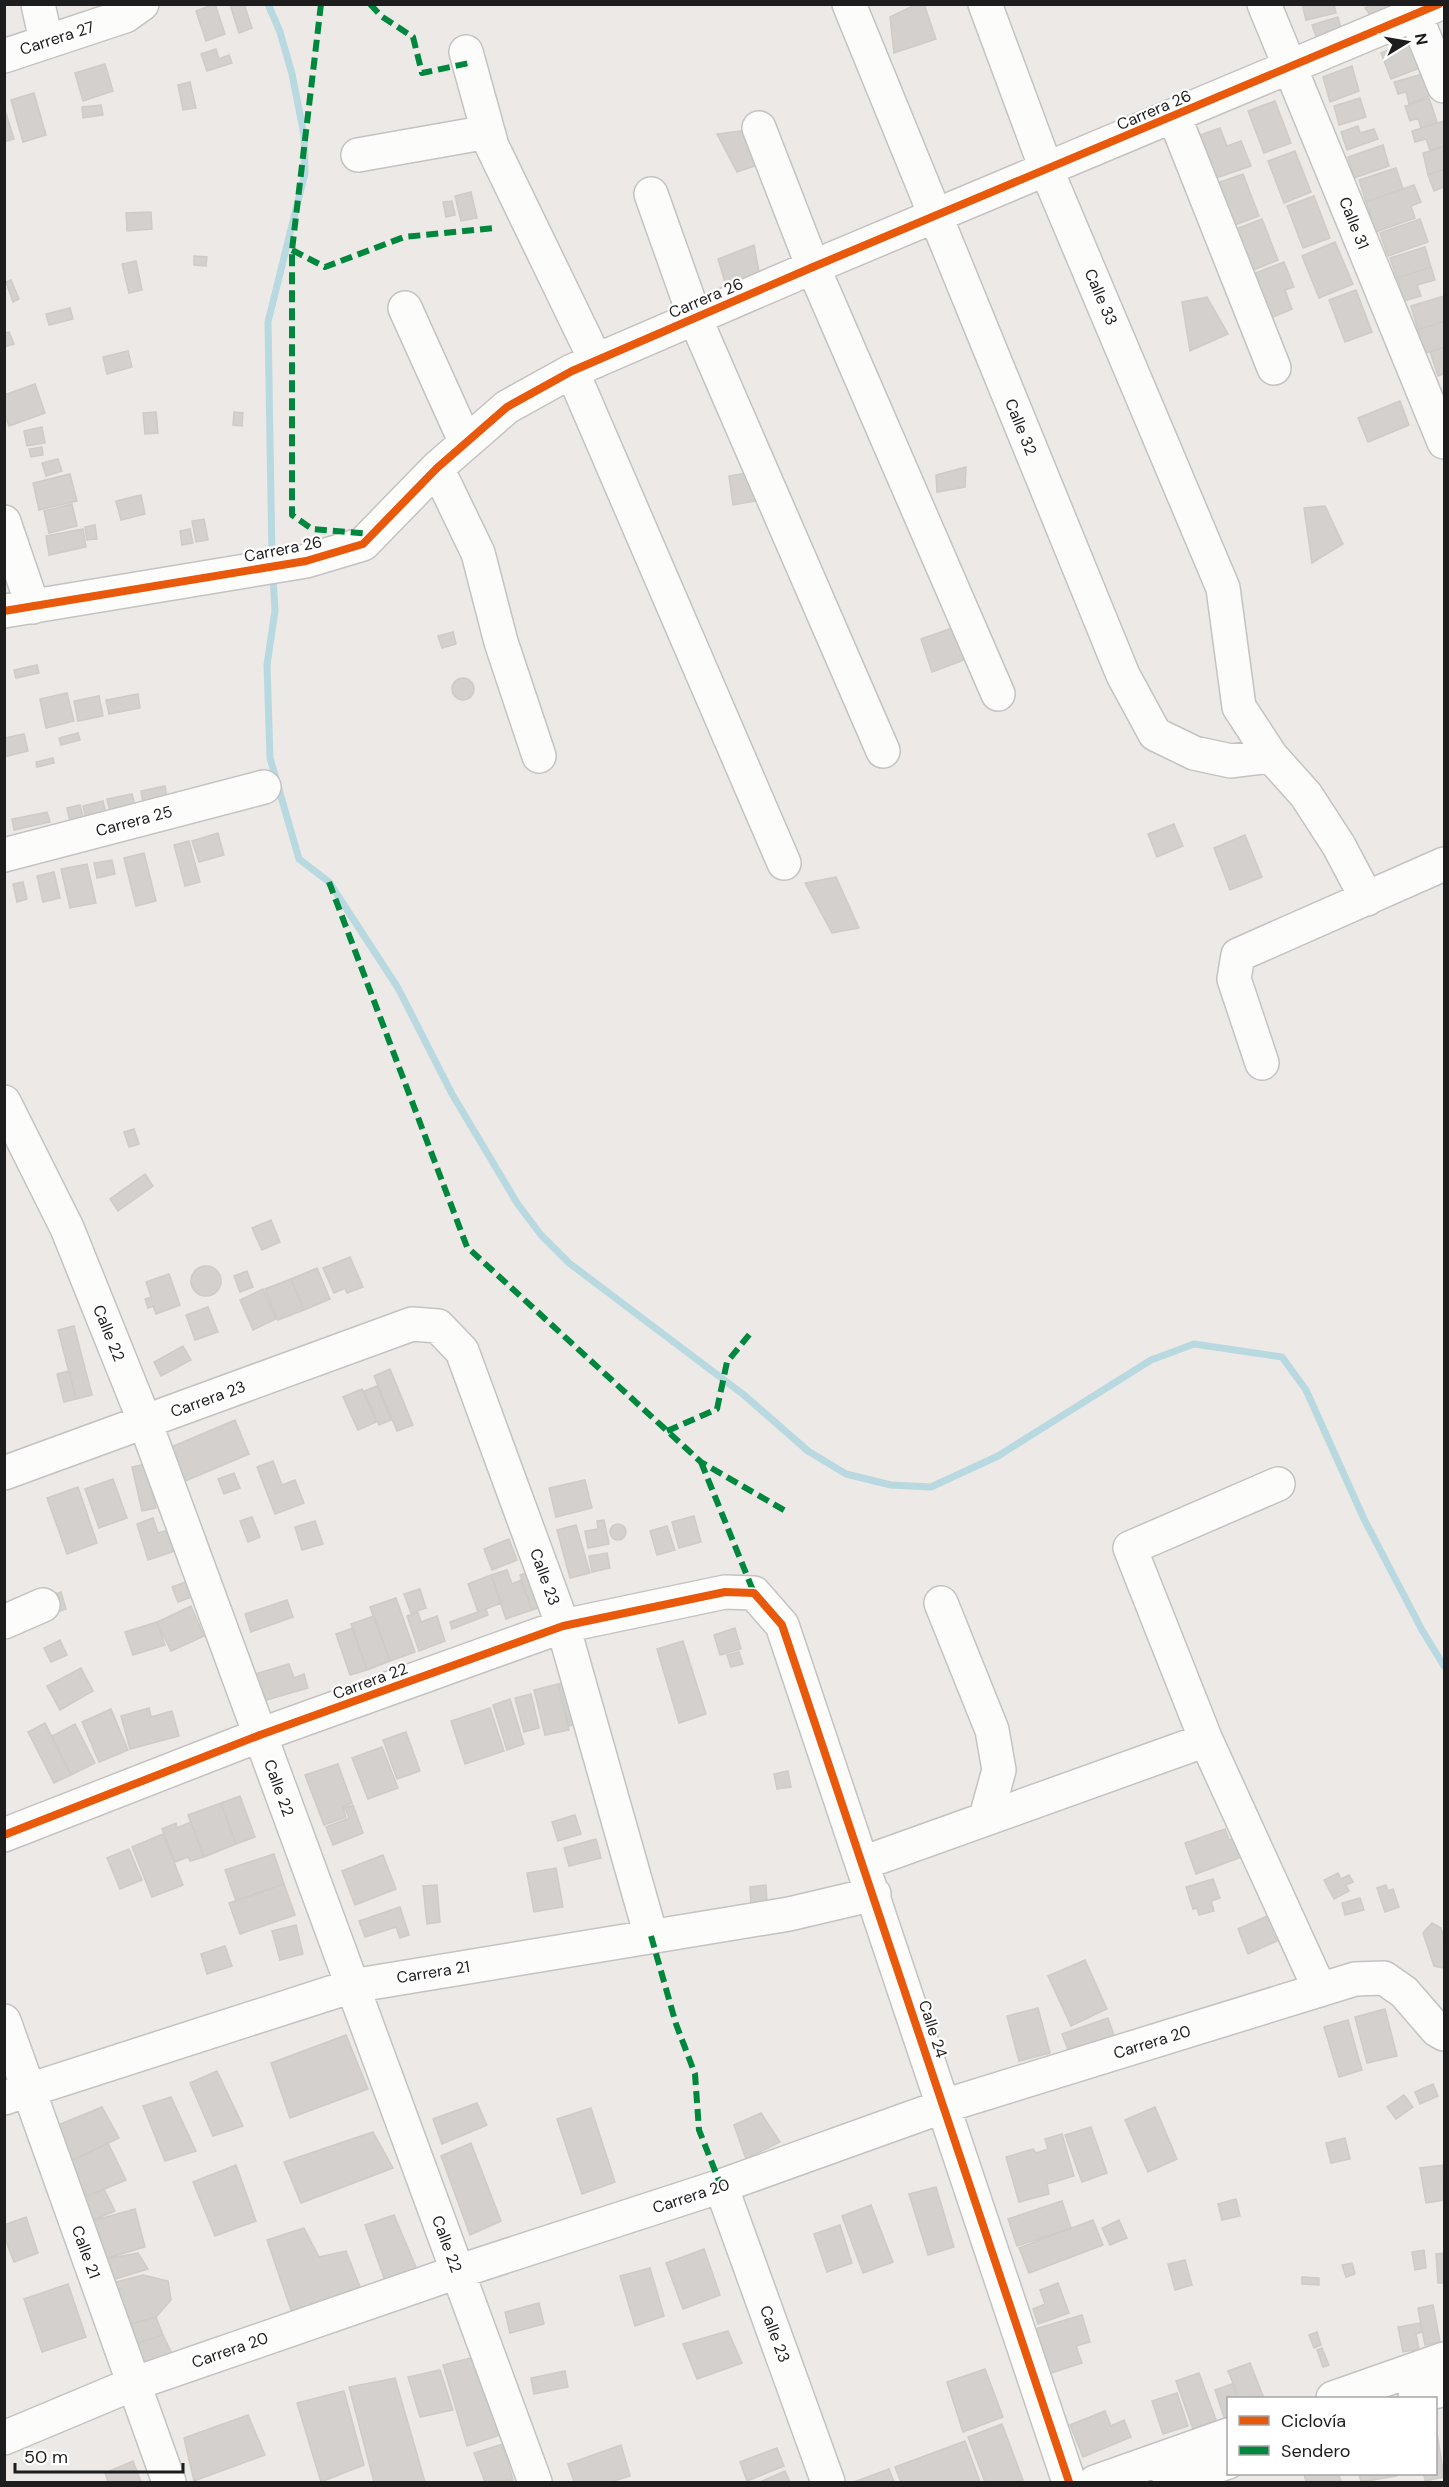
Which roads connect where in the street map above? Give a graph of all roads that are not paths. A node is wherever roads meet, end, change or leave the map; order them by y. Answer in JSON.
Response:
{"nodes":[{"id":1,"x":38,"y":4,"type":"edge"},
{"id":2,"x":142,"y":4,"type":"edge"},
{"id":3,"x":849,"y":4,"type":"edge"},
{"id":4,"x":985,"y":4,"type":"edge"},
{"id":5,"x":1264,"y":4,"type":"edge"},
{"id":6,"x":1422,"y":8,"type":"edge"},
{"id":7,"x":46,"y":41,"type":"junction"},
{"id":8,"x":466,"y":52,"type":"dead end"},
{"id":9,"x":4,"y":56,"type":"edge"},
{"id":10,"x":1289,"y":66,"type":"junction"},
{"id":11,"x":1444,"y":86,"type":"edge"},
{"id":12,"x":1174,"y":116,"type":"junction"},
{"id":13,"x":759,"y":128,"type":"dead end"},
{"id":14,"x":488,"y":132,"type":"junction"},
{"id":15,"x":358,"y":155,"type":"dead end"},
{"id":16,"x":1047,"y":171,"type":"junction"},
{"id":17,"x":651,"y":194,"type":"dead end"},
{"id":18,"x":935,"y":216,"type":"junction"},
{"id":19,"x":813,"y":267,"type":"junction"},
{"id":20,"x":405,"y":308,"type":"dead end"},
{"id":21,"x":695,"y":318,"type":"junction"},
{"id":22,"x":584,"y":366,"type":"junction"},
{"id":23,"x":1274,"y":368,"type":"dead end"},
{"id":24,"x":1443,"y":433,"type":"edge"},
{"id":25,"x":466,"y":443,"type":"junction"},
{"id":26,"x":437,"y":468,"type":"junction"},
{"id":27,"x":4,"y":522,"type":"edge"},
{"id":28,"x":19,"y":609,"type":"edge"},
{"id":29,"x":998,"y":694,"type":"dead end"},
{"id":30,"x":883,"y":751,"type":"dead end"},
{"id":31,"x":539,"y":756,"type":"dead end"},
{"id":32,"x":1271,"y":756,"type":"junction"},
{"id":33,"x":264,"y":787,"type":"dead end"},
{"id":34,"x":4,"y":855,"type":"edge"},
{"id":35,"x":784,"y":863,"type":"dead end"},
{"id":36,"x":1444,"y":864,"type":"edge"},
{"id":37,"x":1367,"y":899,"type":"junction"},
{"id":38,"x":1262,"y":1063,"type":"dead end"},
{"id":39,"x":4,"y":1102,"type":"edge"},
{"id":40,"x":412,"y":1324,"type":"joint"},
{"id":41,"x":145,"y":1422,"type":"junction"},
{"id":42,"x":4,"y":1473,"type":"edge"},
{"id":43,"x":1278,"y":1484,"type":"dead end"},
{"id":44,"x":754,"y":1593,"type":"joint"},
{"id":45,"x":941,"y":1603,"type":"dead end"},
{"id":46,"x":43,"y":1605,"type":"dead end"},
{"id":47,"x":4,"y":1622,"type":"edge"},
{"id":48,"x":563,"y":1626,"type":"junction"},
{"id":49,"x":260,"y":1735,"type":"junction"},
{"id":50,"x":1206,"y":1740,"type":"junction"},
{"id":51,"x":986,"y":1817,"type":"junction"},
{"id":52,"x":4,"y":1835,"type":"edge"},
{"id":53,"x":863,"y":1863,"type":"junction"},
{"id":54,"x":874,"y":1894,"type":"junction"},
{"id":55,"x":651,"y":1936,"type":"junction"},
{"id":56,"x":352,"y":1986,"type":"junction"},
{"id":57,"x":1320,"y":1990,"type":"junction"},
{"id":58,"x":4,"y":2021,"type":"edge"},
{"id":59,"x":1444,"y":2034,"type":"edge"},
{"id":60,"x":16,"y":2093,"type":"edge"},
{"id":61,"x":944,"y":2106,"type":"junction"},
{"id":62,"x":721,"y":2186,"type":"junction"},
{"id":63,"x":457,"y":2272,"type":"junction"},
{"id":64,"x":1444,"y":2359,"type":"edge"},
{"id":65,"x":133,"y":2384,"type":"junction"},
{"id":66,"x":1444,"y":2389,"type":"edge"},
{"id":67,"x":1336,"y":2397,"type":"edge"},
{"id":68,"x":1418,"y":2397,"type":"edge"},
{"id":69,"x":1227,"y":2435,"type":"edge"},
{"id":70,"x":4,"y":2438,"type":"edge"},
{"id":71,"x":1227,"y":2462,"type":"edge"},
{"id":72,"x":168,"y":2482,"type":"edge"},
{"id":73,"x":535,"y":2482,"type":"edge"},
{"id":74,"x":828,"y":2482,"type":"edge"},
{"id":75,"x":1069,"y":2482,"type":"edge"},
{"id":76,"x":1095,"y":2482,"type":"edge"},
{"id":77,"x":1169,"y":2482,"type":"edge"}],
"edges":[{"from":1,"to":7,"type":"street"},
{"from":2,"to":7,"type":"street","name":"Carrera 27"},
{"from":3,"to":18,"type":"street","name":"Calle 32"},
{"from":4,"to":16,"type":"street","name":"Calle 33"},
{"from":5,"to":10,"type":"street","name":"Calle 31"},
{"from":6,"to":10,"type":"street","name":"Carrera 26"},
{"from":6,"to":11,"type":"street"},
{"from":7,"to":9,"type":"street","name":"Carrera 27"},
{"from":8,"to":14,"type":"street"},
{"from":10,"to":12,"type":"street","name":"Carrera 26"},
{"from":10,"to":24,"type":"street","name":"Calle 31"},
{"from":12,"to":16,"type":"street","name":"Carrera 26"},
{"from":12,"to":23,"type":"street"},
{"from":13,"to":19,"type":"street"},
{"from":14,"to":15,"type":"street"},
{"from":14,"to":22,"type":"street"},
{"from":16,"to":18,"type":"street","name":"Carrera 26"},
{"from":16,"to":32,"type":"street","name":"Calle 33"},
{"from":17,"to":21,"type":"street"},
{"from":18,"to":19,"type":"street","name":"Carrera 26"},
{"from":18,"to":32,"type":"street","name":"Calle 32"},
{"from":19,"to":21,"type":"street","name":"Carrera 26"},
{"from":19,"to":29,"type":"street"},
{"from":20,"to":25,"type":"street"},
{"from":21,"to":22,"type":"street","name":"Carrera 26"},
{"from":21,"to":30,"type":"street"},
{"from":22,"to":25,"type":"street","name":"Carrera 26"},
{"from":22,"to":35,"type":"street"},
{"from":25,"to":26,"type":"street","name":"Carrera 26"},
{"from":26,"to":28,"type":"street","name":"Carrera 26"},
{"from":26,"to":31,"type":"street"},
{"from":27,"to":28,"type":"street"},
{"from":32,"to":37,"type":"street","name":"Calle 33"},
{"from":33,"to":34,"type":"street","name":"Carrera 25"},
{"from":36,"to":37,"type":"street"},
{"from":37,"to":38,"type":"street"},
{"from":39,"to":41,"type":"street","name":"Calle 22"},
{"from":40,"to":41,"type":"street","name":"Carrera 23"},
{"from":40,"to":48,"type":"street","name":"Calle 23"},
{"from":41,"to":42,"type":"street","name":"Carrera 23"},
{"from":41,"to":49,"type":"street","name":"Calle 22"},
{"from":43,"to":50,"type":"street"},
{"from":44,"to":48,"type":"street","name":"Carrera 22"},
{"from":44,"to":53,"type":"street","name":"Calle 24"},
{"from":45,"to":51,"type":"street"},
{"from":46,"to":47,"type":"street"},
{"from":48,"to":49,"type":"street","name":"Carrera 22"},
{"from":48,"to":55,"type":"street","name":"Calle 23"},
{"from":49,"to":52,"type":"street","name":"Carrera 22"},
{"from":49,"to":56,"type":"street","name":"Calle 22"},
{"from":50,"to":51,"type":"street"},
{"from":50,"to":57,"type":"street"},
{"from":51,"to":53,"type":"street"},
{"from":53,"to":54,"type":"street","name":"Calle 24"},
{"from":54,"to":55,"type":"street","name":"Carrera 21"},
{"from":54,"to":61,"type":"street","name":"Calle 24"},
{"from":55,"to":56,"type":"street","name":"Carrera 21"},
{"from":56,"to":60,"type":"street","name":"Carrera 21"},
{"from":56,"to":63,"type":"street","name":"Calle 22"},
{"from":57,"to":59,"type":"street","name":"Carrera 20"},
{"from":57,"to":61,"type":"street","name":"Carrera 20"},
{"from":58,"to":60,"type":"street","name":"Calle 21"},
{"from":60,"to":65,"type":"street","name":"Calle 21"},
{"from":61,"to":62,"type":"street","name":"Carrera 20"},
{"from":61,"to":75,"type":"street","name":"Calle 24"},
{"from":62,"to":63,"type":"street","name":"Carrera 20"},
{"from":62,"to":74,"type":"street","name":"Calle 23"},
{"from":63,"to":65,"type":"street","name":"Carrera 20"},
{"from":63,"to":73,"type":"street","name":"Calle 22"},
{"from":64,"to":67,"type":"street"},
{"from":65,"to":70,"type":"street","name":"Carrera 20"},
{"from":65,"to":72,"type":"street","name":"Calle 21"},
{"from":66,"to":68,"type":"street"},
{"from":69,"to":76,"type":"street"},
{"from":71,"to":77,"type":"street"}]}
